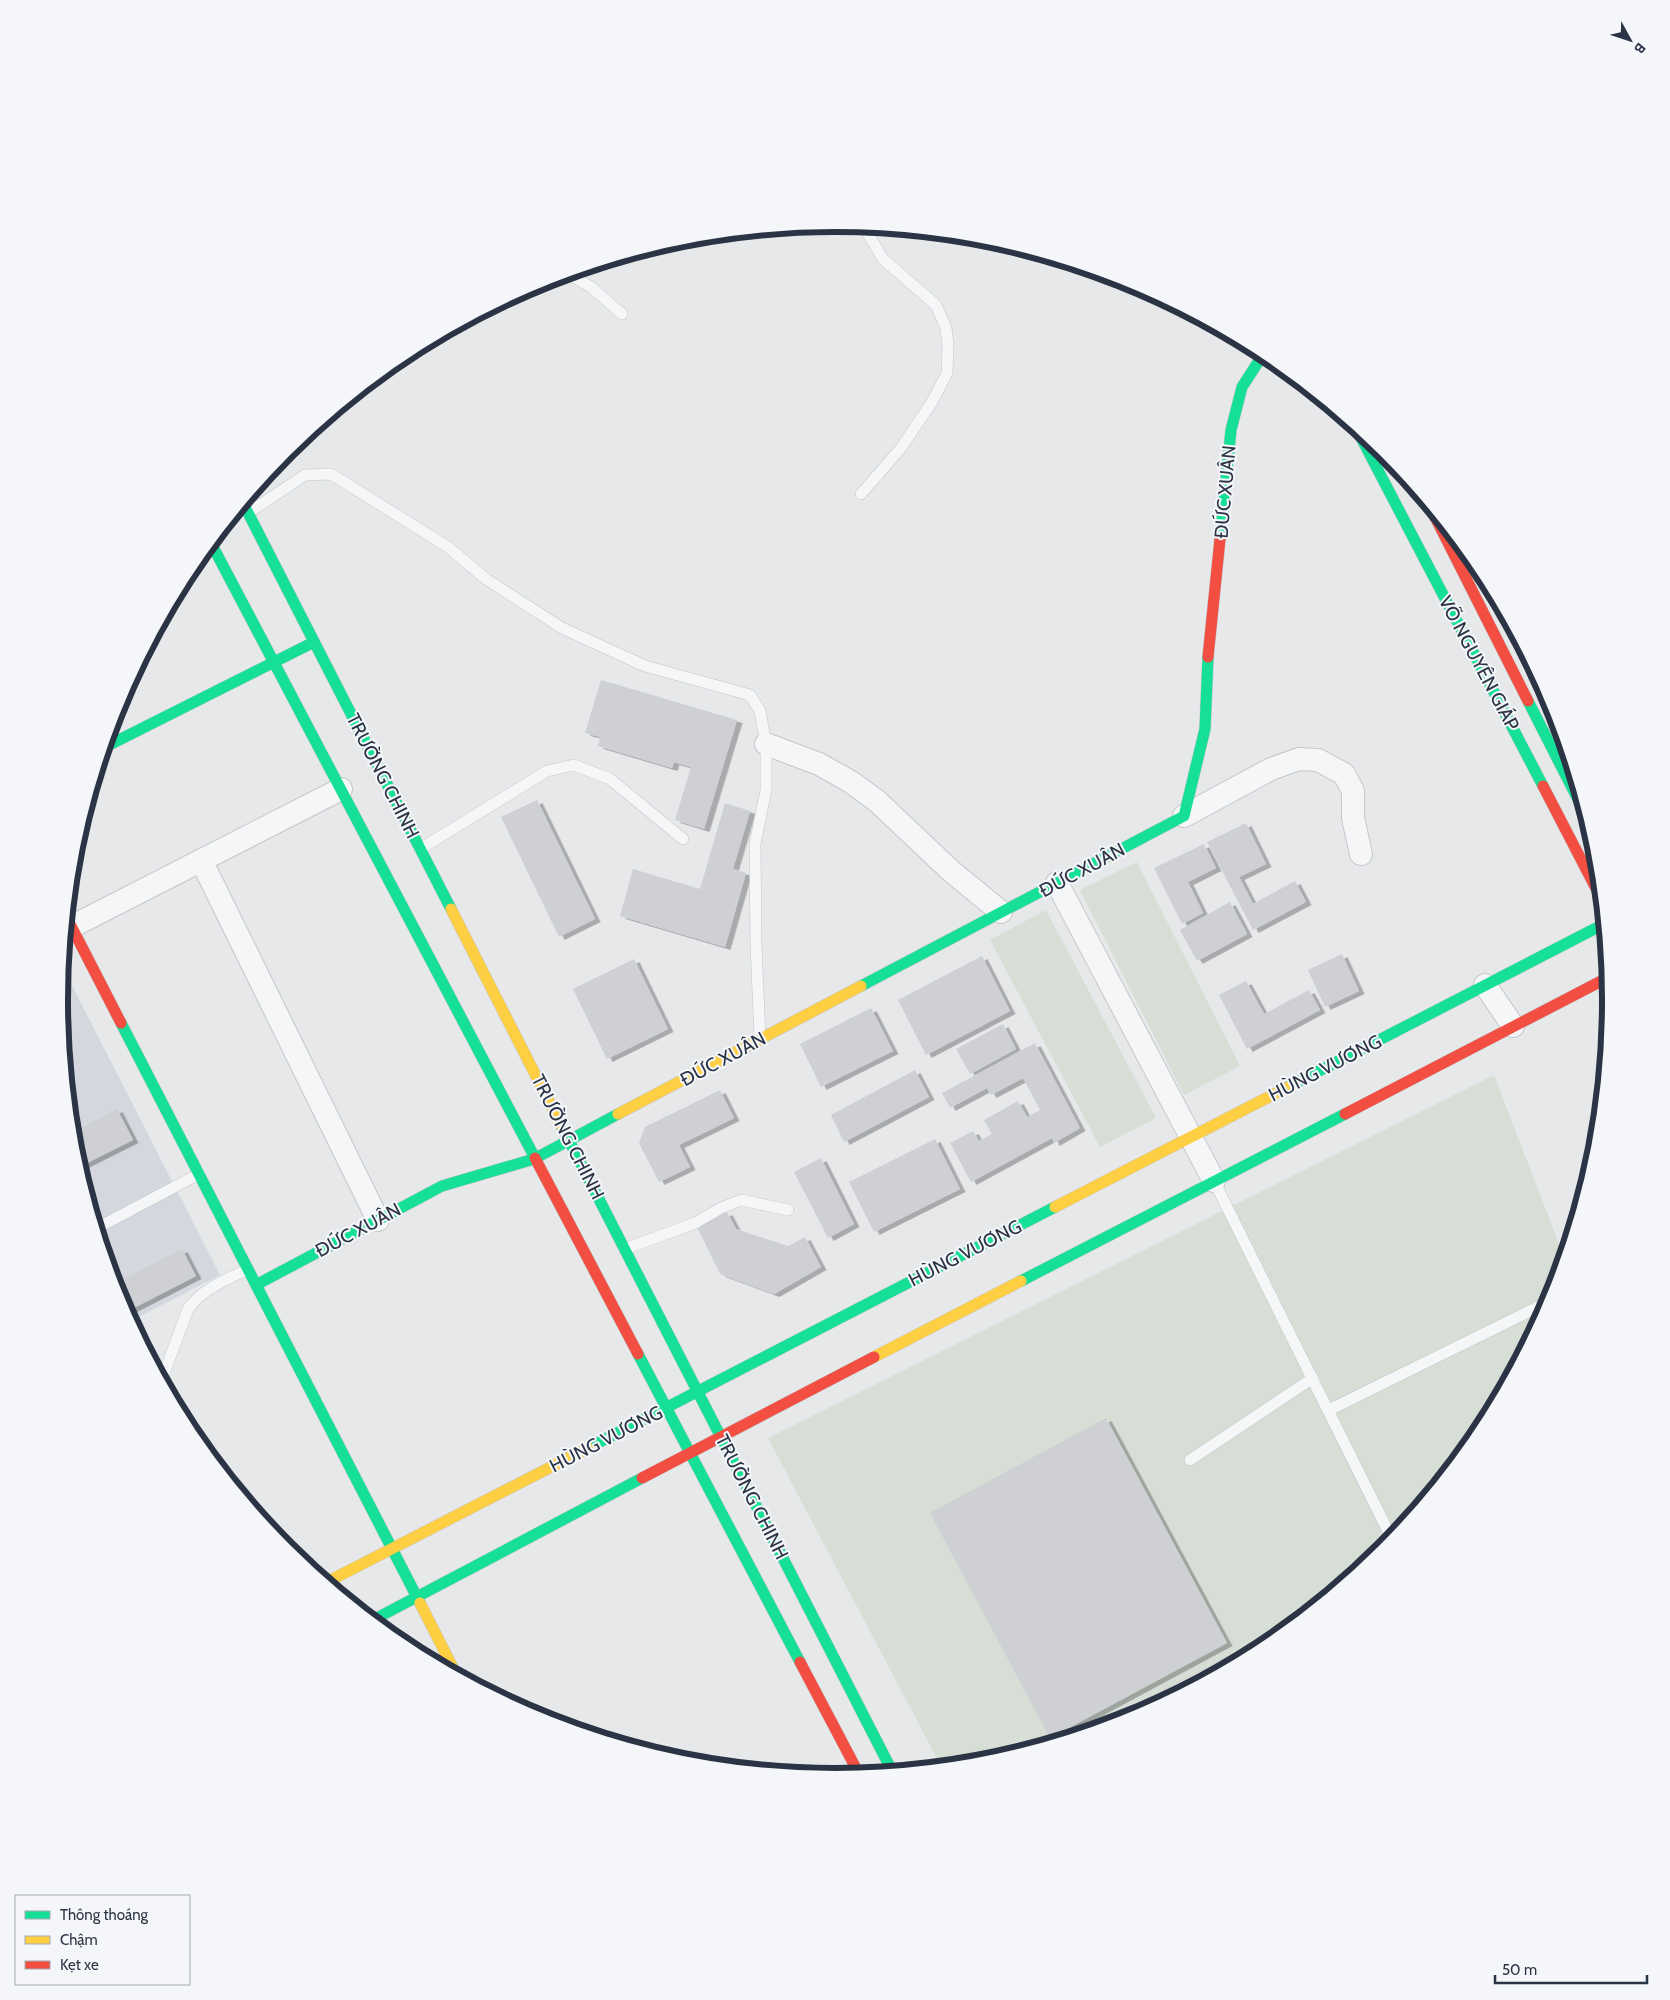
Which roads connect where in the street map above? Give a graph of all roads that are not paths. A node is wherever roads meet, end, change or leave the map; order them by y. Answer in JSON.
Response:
{"nodes":[{"id":1,"x":868,"y":233,"type":"edge"},
{"id":2,"x":575,"y":278,"type":"edge"},
{"id":3,"x":622,"y":314,"type":"dead end"},
{"id":4,"x":1259,"y":361,"type":"edge"},
{"id":5,"x":1365,"y":445,"type":"edge"},
{"id":6,"x":861,"y":494,"type":"dead end"},
{"id":7,"x":247,"y":507,"type":"edge"},
{"id":8,"x":246,"y":508,"type":"edge"},
{"id":9,"x":1441,"y":529,"type":"edge"},
{"id":10,"x":214,"y":549,"type":"edge"},
{"id":11,"x":314,"y":642,"type":"junction"},
{"id":12,"x":274,"y":663,"type":"junction"},
{"id":13,"x":113,"y":740,"type":"edge"},
{"id":14,"x":766,"y":744,"type":"junction"},
{"id":15,"x":1572,"y":788,"type":"edge"},
{"id":16,"x":341,"y":790,"type":"junction"},
{"id":17,"x":1184,"y":816,"type":"junction"},
{"id":18,"x":683,"y":839,"type":"dead end"},
{"id":19,"x":416,"y":851,"type":"junction"},
{"id":20,"x":1361,"y":854,"type":"dead end"},
{"id":21,"x":201,"y":860,"type":"junction"},
{"id":22,"x":1057,"y":883,"type":"junction"},
{"id":23,"x":1593,"y":883,"type":"edge"},
{"id":24,"x":1001,"y":912,"type":"junction"},
{"id":25,"x":72,"y":921,"type":"edge"},
{"id":26,"x":71,"y":927,"type":"edge"},
{"id":27,"x":1599,"y":927,"type":"edge"},
{"id":28,"x":1602,"y":980,"type":"edge"},
{"id":29,"x":1485,"y":985,"type":"junction"},
{"id":30,"x":1514,"y":1026,"type":"junction"},
{"id":31,"x":761,"y":1040,"type":"junction"},
{"id":32,"x":1190,"y":1137,"type":"junction"},
{"id":33,"x":569,"y":1140,"type":"junction"},
{"id":34,"x":534,"y":1159,"type":"junction"},
{"id":35,"x":199,"y":1174,"type":"junction"},
{"id":36,"x":1214,"y":1182,"type":"junction"},
{"id":37,"x":788,"y":1210,"type":"dead end"},
{"id":38,"x":378,"y":1220,"type":"junction"},
{"id":39,"x":102,"y":1225,"type":"edge"},
{"id":40,"x":625,"y":1249,"type":"junction"},
{"id":41,"x":248,"y":1269,"type":"junction"},
{"id":42,"x":256,"y":1284,"type":"junction"},
{"id":43,"x":1538,"y":1307,"type":"edge"},
{"id":44,"x":164,"y":1373,"type":"edge"},
{"id":45,"x":1313,"y":1378,"type":"junction"},
{"id":46,"x":698,"y":1391,"type":"junction"},
{"id":47,"x":665,"y":1409,"type":"junction"},
{"id":48,"x":1329,"y":1410,"type":"junction"},
{"id":49,"x":721,"y":1436,"type":"junction"},
{"id":50,"x":689,"y":1454,"type":"junction"},
{"id":51,"x":1190,"y":1460,"type":"dead end"},
{"id":52,"x":1388,"y":1532,"type":"edge"},
{"id":53,"x":392,"y":1549,"type":"junction"},
{"id":54,"x":332,"y":1579,"type":"edge"},
{"id":55,"x":417,"y":1597,"type":"junction"},
{"id":56,"x":379,"y":1617,"type":"edge"},
{"id":57,"x":452,"y":1665,"type":"edge"},
{"id":58,"x":889,"y":1766,"type":"edge"},
{"id":59,"x":855,"y":1767,"type":"edge"}],
"edges":[{"from":1,"to":6,"type":"lane"},
{"from":2,"to":3,"type":"lane"},
{"from":4,"to":17,"type":"street","name":"ĐỨC XUÂN"},
{"from":5,"to":23,"type":"street","name":"VÕ NGUYÊN GIÁP"},
{"from":7,"to":14,"type":"lane"},
{"from":8,"to":11,"type":"street","name":"TRƯỜNG CHINH"},
{"from":9,"to":15,"type":"street","name":"VÕ NGUYÊN GIÁP"},
{"from":10,"to":12,"type":"street","name":"TRƯỜNG CHINH"},
{"from":11,"to":12,"type":"street"},
{"from":11,"to":19,"type":"street","name":"TRƯỜNG CHINH"},
{"from":12,"to":13,"type":"street"},
{"from":12,"to":16,"type":"street","name":"TRƯỜNG CHINH"},
{"from":14,"to":24,"type":"street"},
{"from":14,"to":31,"type":"lane"},
{"from":16,"to":21,"type":"street"},
{"from":16,"to":34,"type":"street","name":"TRƯỜNG CHINH"},
{"from":17,"to":20,"type":"street","name":"ĐỨC XUÂN"},
{"from":17,"to":22,"type":"street","name":"ĐỨC XUÂN"},
{"from":18,"to":19,"type":"lane"},
{"from":19,"to":33,"type":"street","name":"TRƯỜNG CHINH"},
{"from":21,"to":25,"type":"street"},
{"from":21,"to":38,"type":"street"},
{"from":22,"to":24,"type":"street","name":"ĐỨC XUÂN"},
{"from":22,"to":32,"type":"street"},
{"from":24,"to":31,"type":"street","name":"ĐỨC XUÂN"},
{"from":26,"to":35,"type":"street"},
{"from":27,"to":29,"type":"street","name":"HÙNG VƯƠNG"},
{"from":28,"to":30,"type":"street"},
{"from":29,"to":30,"type":"street"},
{"from":29,"to":32,"type":"street","name":"HÙNG VƯƠNG"},
{"from":30,"to":36,"type":"street"},
{"from":31,"to":33,"type":"street","name":"ĐỨC XUÂN"},
{"from":32,"to":36,"type":"street"},
{"from":32,"to":46,"type":"street","name":"HÙNG VƯƠNG"},
{"from":33,"to":34,"type":"street","name":"ĐỨC XUÂN"},
{"from":33,"to":40,"type":"street","name":"TRƯỜNG CHINH"},
{"from":34,"to":38,"type":"street","name":"ĐỨC XUÂN"},
{"from":34,"to":47,"type":"street","name":"TRƯỜNG CHINH"},
{"from":35,"to":39,"type":"lane"},
{"from":35,"to":41,"type":"street"},
{"from":36,"to":45,"type":"lane"},
{"from":36,"to":49,"type":"street"},
{"from":37,"to":40,"type":"lane"},
{"from":38,"to":42,"type":"street","name":"ĐỨC XUÂN"},
{"from":40,"to":46,"type":"street","name":"TRƯỜNG CHINH"},
{"from":41,"to":42,"type":"street"},
{"from":41,"to":44,"type":"lane"},
{"from":42,"to":53,"type":"street"},
{"from":43,"to":48,"type":"lane"},
{"from":45,"to":48,"type":"lane"},
{"from":45,"to":51,"type":"lane"},
{"from":46,"to":47,"type":"street","name":"HÙNG VƯƠNG"},
{"from":46,"to":49,"type":"street","name":"TRƯỜNG CHINH"},
{"from":47,"to":50,"type":"street","name":"TRƯỜNG CHINH"},
{"from":47,"to":53,"type":"street","name":"HÙNG VƯƠNG"},
{"from":48,"to":52,"type":"lane"},
{"from":49,"to":50,"type":"street"},
{"from":49,"to":58,"type":"street","name":"TRƯỜNG CHINH"},
{"from":50,"to":55,"type":"street"},
{"from":50,"to":59,"type":"street","name":"TRƯỜNG CHINH"},
{"from":53,"to":54,"type":"street","name":"HÙNG VƯƠNG"},
{"from":53,"to":55,"type":"street"},
{"from":55,"to":56,"type":"street"},
{"from":55,"to":57,"type":"street"}]}
